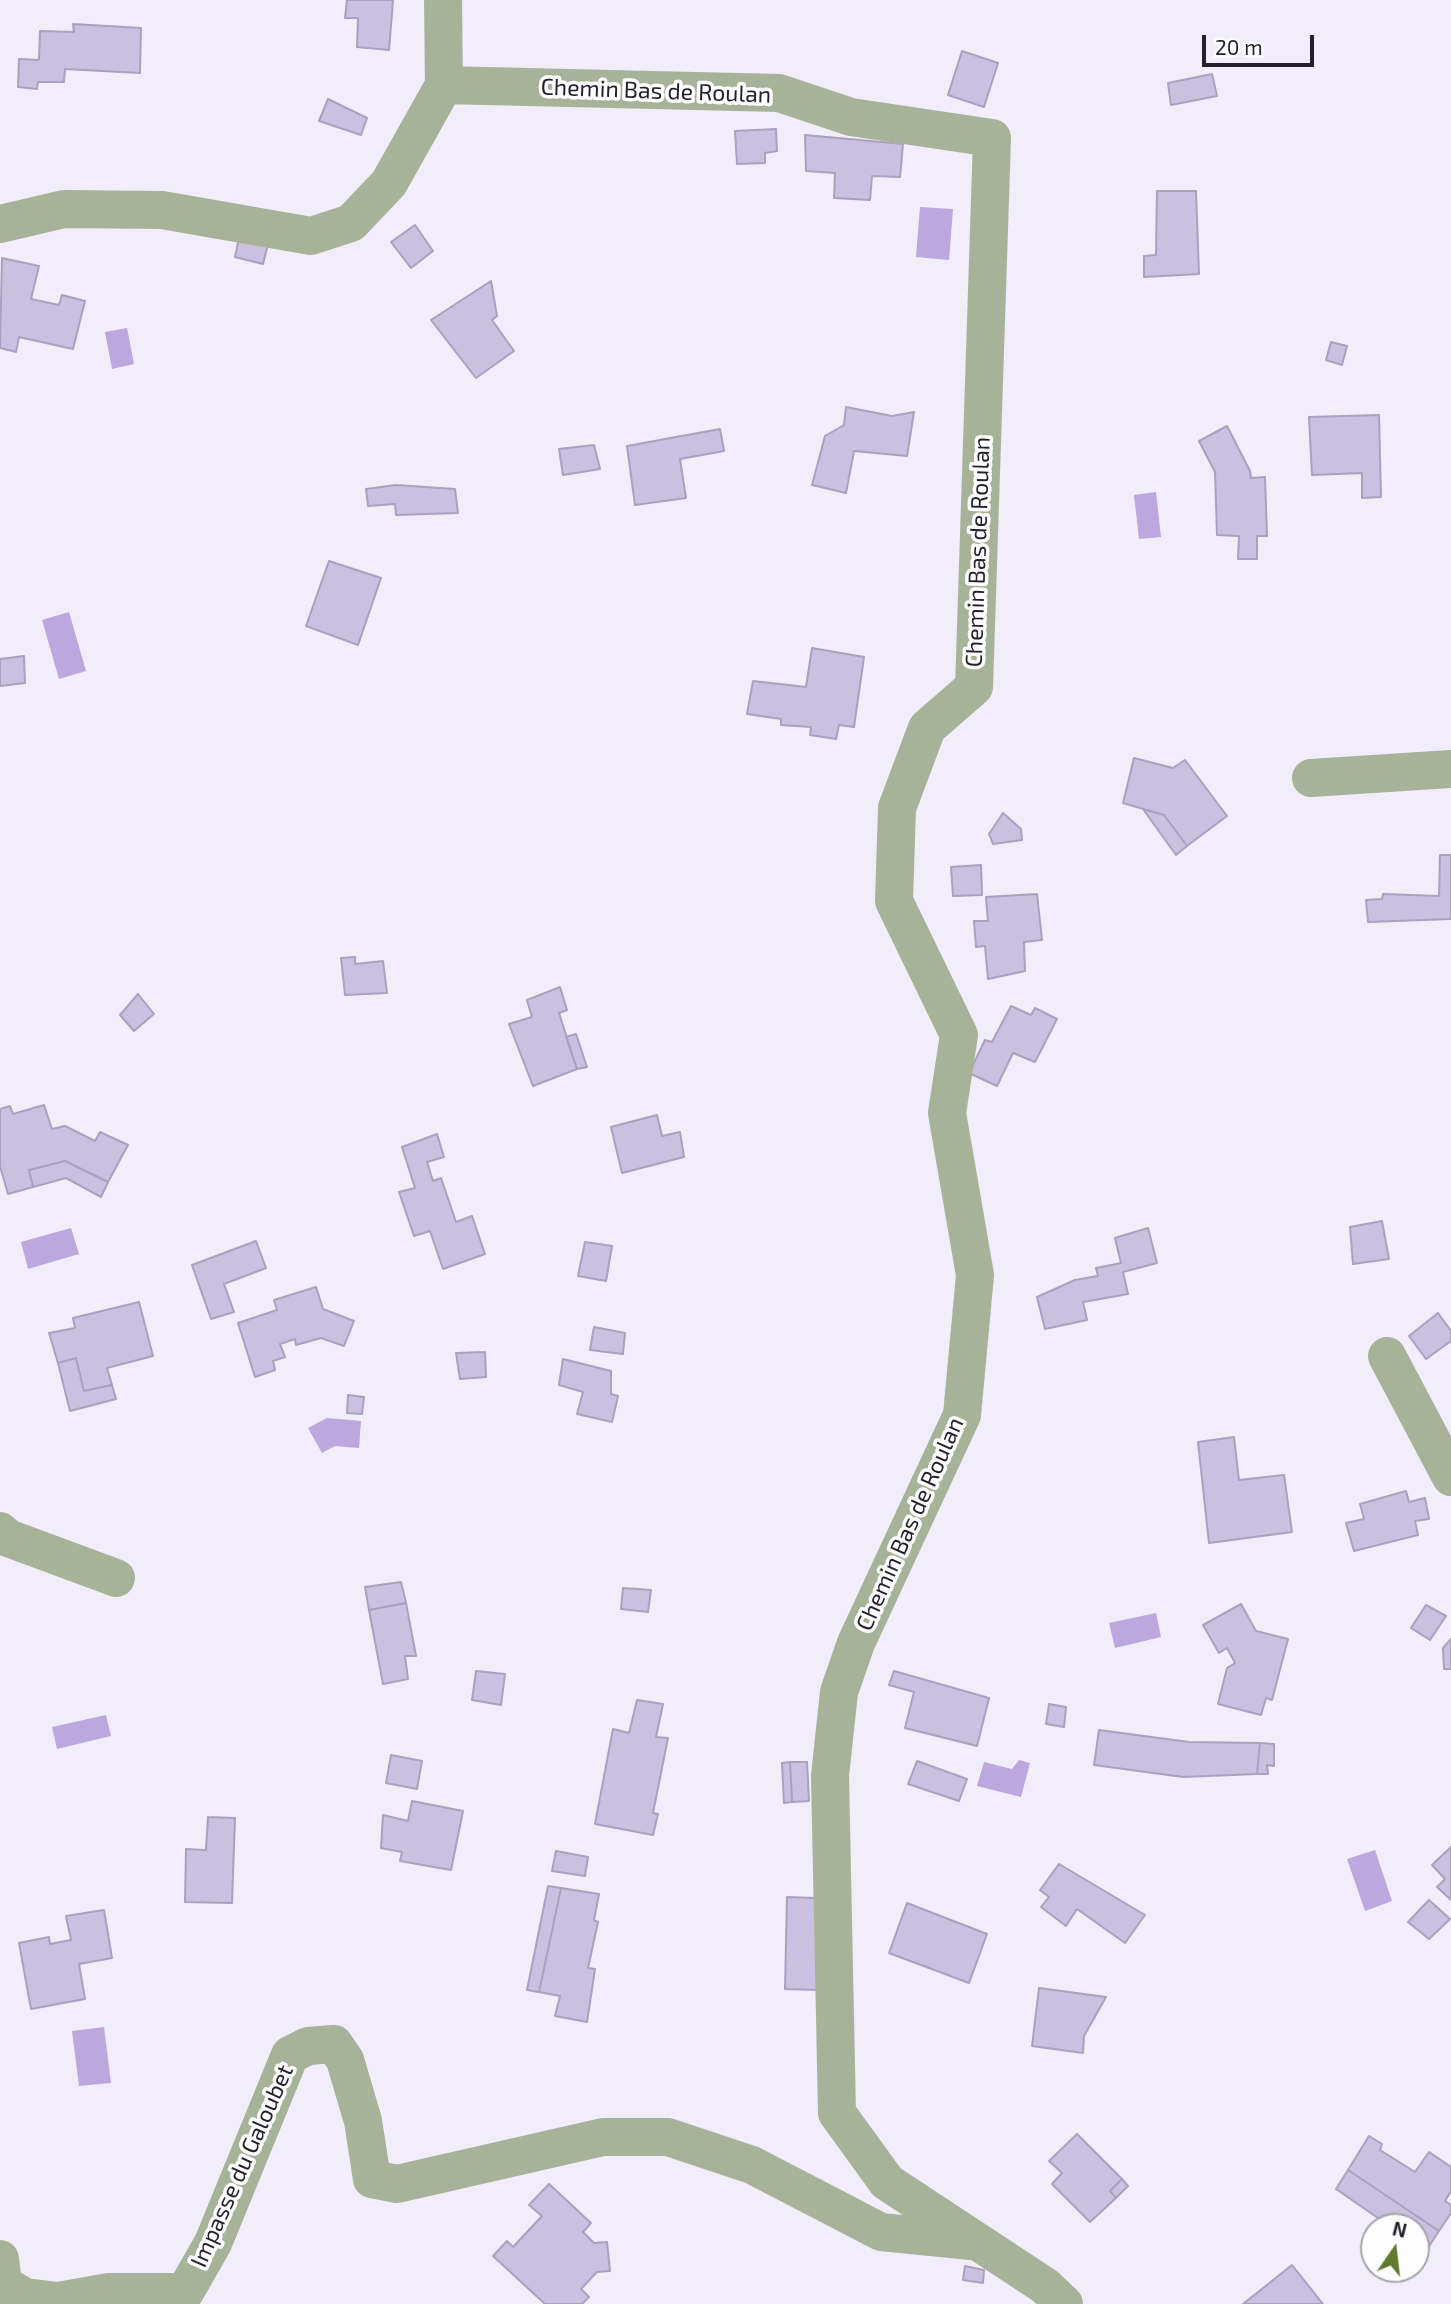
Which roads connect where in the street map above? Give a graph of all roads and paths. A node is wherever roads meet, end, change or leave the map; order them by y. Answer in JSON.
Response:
{"nodes":[{"id":1,"x":443,"y":0,"type":"edge"},
{"id":2,"x":444,"y":85,"type":"junction"},
{"id":3,"x":0,"y":224,"type":"edge"},
{"id":4,"x":1451,"y":769,"type":"edge"},
{"id":5,"x":1311,"y":778,"type":"dead end"},
{"id":6,"x":1387,"y":1356,"type":"dead end"},
{"id":7,"x":1451,"y":1477,"type":"edge"},
{"id":8,"x":0,"y":1531,"type":"edge"},
{"id":9,"x":116,"y":1578,"type":"dead end"},
{"id":10,"x":974,"y":2241,"type":"junction"},
{"id":11,"x":0,"y":2259,"type":"edge"},
{"id":12,"x":1064,"y":2304,"type":"edge"}],
"edges":[{"from":1,"to":2,"type":"street"},
{"from":2,"to":3,"type":"street"},
{"from":2,"to":10,"type":"street","name":"Chemin Bas de Roulan"},
{"from":4,"to":5,"type":"street"},
{"from":6,"to":7,"type":"street"},
{"from":8,"to":9,"type":"street"},
{"from":10,"to":11,"type":"street","name":"Impasse du Galoubet"},
{"from":10,"to":12,"type":"street","name":"Chemin Bas de Roulan"}]}
